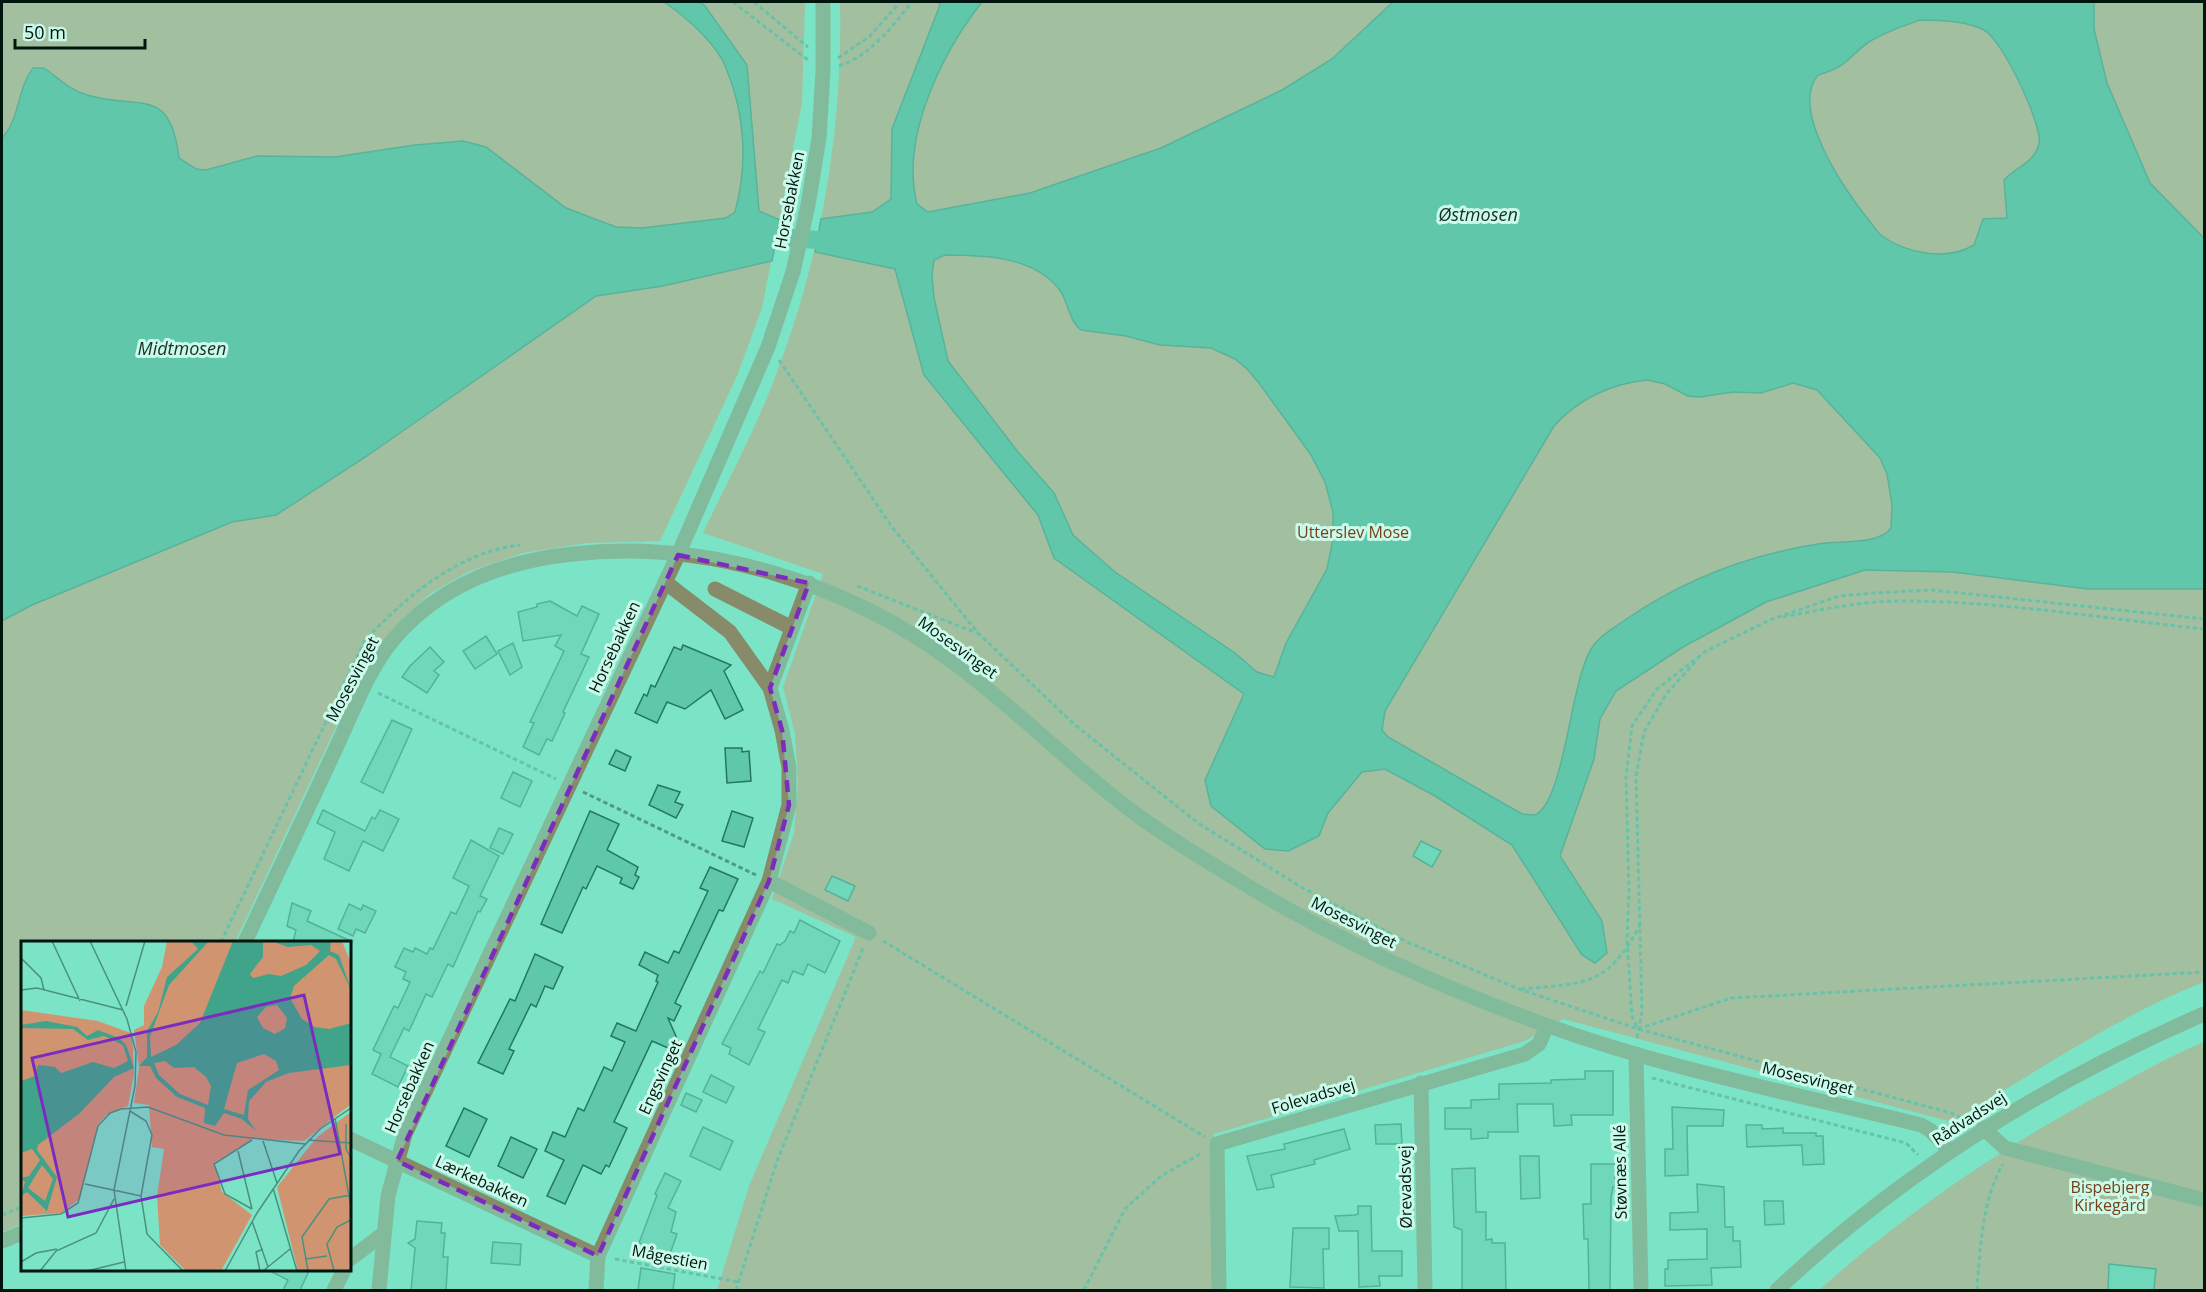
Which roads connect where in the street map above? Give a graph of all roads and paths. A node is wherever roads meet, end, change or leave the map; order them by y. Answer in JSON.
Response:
{"nodes":[{"id":1,"x":733,"y":2,"type":"edge"},
{"id":2,"x":754,"y":2,"type":"edge"},
{"id":3,"x":823,"y":2,"type":"edge"},
{"id":4,"x":900,"y":2,"type":"edge"},
{"id":5,"x":912,"y":2,"type":"edge"},
{"id":6,"x":824,"y":72,"type":"junction"},
{"id":7,"x":768,"y":346,"type":"junction"},
{"id":8,"x":532,"y":544,"type":"dead end"},
{"id":9,"x":678,"y":555,"type":"junction"},
{"id":10,"x":665,"y":582,"type":"junction"},
{"id":11,"x":809,"y":583,"type":"junction"},
{"id":12,"x":854,"y":584,"type":"dead end"},
{"id":13,"x":715,"y":589,"type":"dead end"},
{"id":14,"x":2205,"y":619,"type":"edge"},
{"id":15,"x":1770,"y":620,"type":"junction"},
{"id":16,"x":792,"y":628,"type":"junction"},
{"id":17,"x":2205,"y":629,"type":"edge"},
{"id":18,"x":978,"y":633,"type":"junction"},
{"id":19,"x":1706,"y":651,"type":"junction"},
{"id":20,"x":770,"y":688,"type":"junction"},
{"id":21,"x":769,"y":881,"type":"junction"},
{"id":22,"x":1641,"y":924,"type":"junction"},
{"id":23,"x":869,"y":933,"type":"junction"},
{"id":24,"x":221,"y":941,"type":"edge"},
{"id":25,"x":245,"y":941,"type":"edge"},
{"id":26,"x":1628,"y":948,"type":"junction"},
{"id":27,"x":2205,"y":972,"type":"edge"},
{"id":28,"x":1519,"y":989,"type":"junction"},
{"id":29,"x":2205,"y":1014,"type":"edge"},
{"id":30,"x":1547,"y":1026,"type":"junction"},
{"id":31,"x":1638,"y":1029,"type":"junction"},
{"id":32,"x":1636,"y":1054,"type":"junction"},
{"id":33,"x":1636,"y":1074,"type":"junction"},
{"id":34,"x":1420,"y":1083,"type":"junction"},
{"id":35,"x":1983,"y":1128,"type":"junction"},
{"id":36,"x":351,"y":1139,"type":"edge"},
{"id":37,"x":1216,"y":1144,"type":"junction"},
{"id":38,"x":1950,"y":1150,"type":"junction"},
{"id":39,"x":2012,"y":1150,"type":"junction"},
{"id":40,"x":397,"y":1161,"type":"junction"},
{"id":41,"x":1929,"y":1166,"type":"junction"},
{"id":42,"x":2205,"y":1200,"type":"edge"},
{"id":43,"x":21,"y":1207,"type":"edge"},
{"id":44,"x":2,"y":1215,"type":"edge"},
{"id":45,"x":21,"y":1233,"type":"edge"},
{"id":46,"x":383,"y":1234,"type":"junction"},
{"id":47,"x":2,"y":1241,"type":"edge"},
{"id":48,"x":598,"y":1256,"type":"junction"},
{"id":49,"x":351,"y":1258,"type":"edge"},
{"id":50,"x":343,"y":1271,"type":"edge"},
{"id":51,"x":738,"y":1282,"type":"junction"},
{"id":52,"x":334,"y":1290,"type":"edge"},
{"id":53,"x":379,"y":1290,"type":"edge"},
{"id":54,"x":596,"y":1290,"type":"edge"},
{"id":55,"x":736,"y":1290,"type":"edge"},
{"id":56,"x":1084,"y":1290,"type":"edge"},
{"id":57,"x":1219,"y":1290,"type":"edge"},
{"id":58,"x":1425,"y":1290,"type":"edge"},
{"id":59,"x":1641,"y":1290,"type":"edge"},
{"id":60,"x":1777,"y":1290,"type":"edge"},
{"id":61,"x":1977,"y":1290,"type":"edge"}],
"edges":[{"from":1,"to":6,"type":"path"},
{"from":2,"to":6,"type":"path"},
{"from":3,"to":6,"type":"street","name":"Horsebakken"},
{"from":4,"to":6,"type":"path"},
{"from":5,"to":6,"type":"path"},
{"from":6,"to":7,"type":"street","name":"Horsebakken"},
{"from":7,"to":9,"type":"street","name":"Horsebakken"},
{"from":7,"to":18,"type":"path"},
{"from":8,"to":24,"type":"path"},
{"from":9,"to":10,"type":"street","name":"Horsebakken"},
{"from":9,"to":11,"type":"street","name":"Mosesvinget"},
{"from":9,"to":25,"type":"street","name":"Mosesvinget"},
{"from":10,"to":20,"type":"street","name":"Engsvinget"},
{"from":10,"to":40,"type":"street","name":"Horsebakken"},
{"from":11,"to":16,"type":"street"},
{"from":11,"to":30,"type":"street","name":"Mosesvinget"},
{"from":12,"to":18,"type":"path"},
{"from":13,"to":16,"type":"street"},
{"from":14,"to":15,"type":"path"},
{"from":15,"to":17,"type":"path"},
{"from":15,"to":19,"type":"path"},
{"from":16,"to":20,"type":"street"},
{"from":18,"to":28,"type":"path"},
{"from":19,"to":22,"type":"path"},
{"from":19,"to":26,"type":"path"},
{"from":20,"to":21,"type":"street","name":"Engsvinget"},
{"from":21,"to":23,"type":"street"},
{"from":21,"to":48,"type":"street","name":"Engsvinget"},
{"from":22,"to":26,"type":"path"},
{"from":22,"to":31,"type":"path"},
{"from":23,"to":37,"type":"path"},
{"from":23,"to":51,"type":"path"},
{"from":26,"to":28,"type":"path"},
{"from":26,"to":31,"type":"path"},
{"from":27,"to":31,"type":"path"},
{"from":28,"to":31,"type":"path"},
{"from":29,"to":35,"type":"street","name":"Rådvadsvej"},
{"from":30,"to":32,"type":"street","name":"Mosesvinget"},
{"from":30,"to":34,"type":"street","name":"Folevadsvej"},
{"from":31,"to":32,"type":"path"},
{"from":31,"to":35,"type":"path"},
{"from":32,"to":33,"type":"street","name":"Støvnæs Allé"},
{"from":32,"to":38,"type":"street","name":"Mosesvinget"},
{"from":33,"to":41,"type":"path"},
{"from":33,"to":59,"type":"street","name":"Støvnæs Allé"},
{"from":34,"to":37,"type":"street","name":"Folevadsvej"},
{"from":34,"to":58,"type":"street","name":"Ørevadsvej"},
{"from":35,"to":38,"type":"street","name":"Rådvadsvej"},
{"from":35,"to":39,"type":"street"},
{"from":36,"to":40,"type":"street","name":"Lærkebakken"},
{"from":37,"to":56,"type":"path"},
{"from":37,"to":57,"type":"street"},
{"from":38,"to":41,"type":"street","name":"Rådvadsvej"},
{"from":39,"to":42,"type":"street"},
{"from":39,"to":61,"type":"path"},
{"from":40,"to":46,"type":"street","name":"Horsebakken"},
{"from":40,"to":48,"type":"street","name":"Lærkebakken"},
{"from":41,"to":60,"type":"street","name":"Rådvadsvej"},
{"from":43,"to":44,"type":"path"},
{"from":45,"to":47,"type":"street"},
{"from":46,"to":49,"type":"street"},
{"from":46,"to":53,"type":"street","name":"Horsebakken"},
{"from":48,"to":51,"type":"path","name":"Mågestien"},
{"from":48,"to":54,"type":"street","name":"Engsvinget"},
{"from":50,"to":52,"type":"street"},
{"from":51,"to":55,"type":"path"}]}
